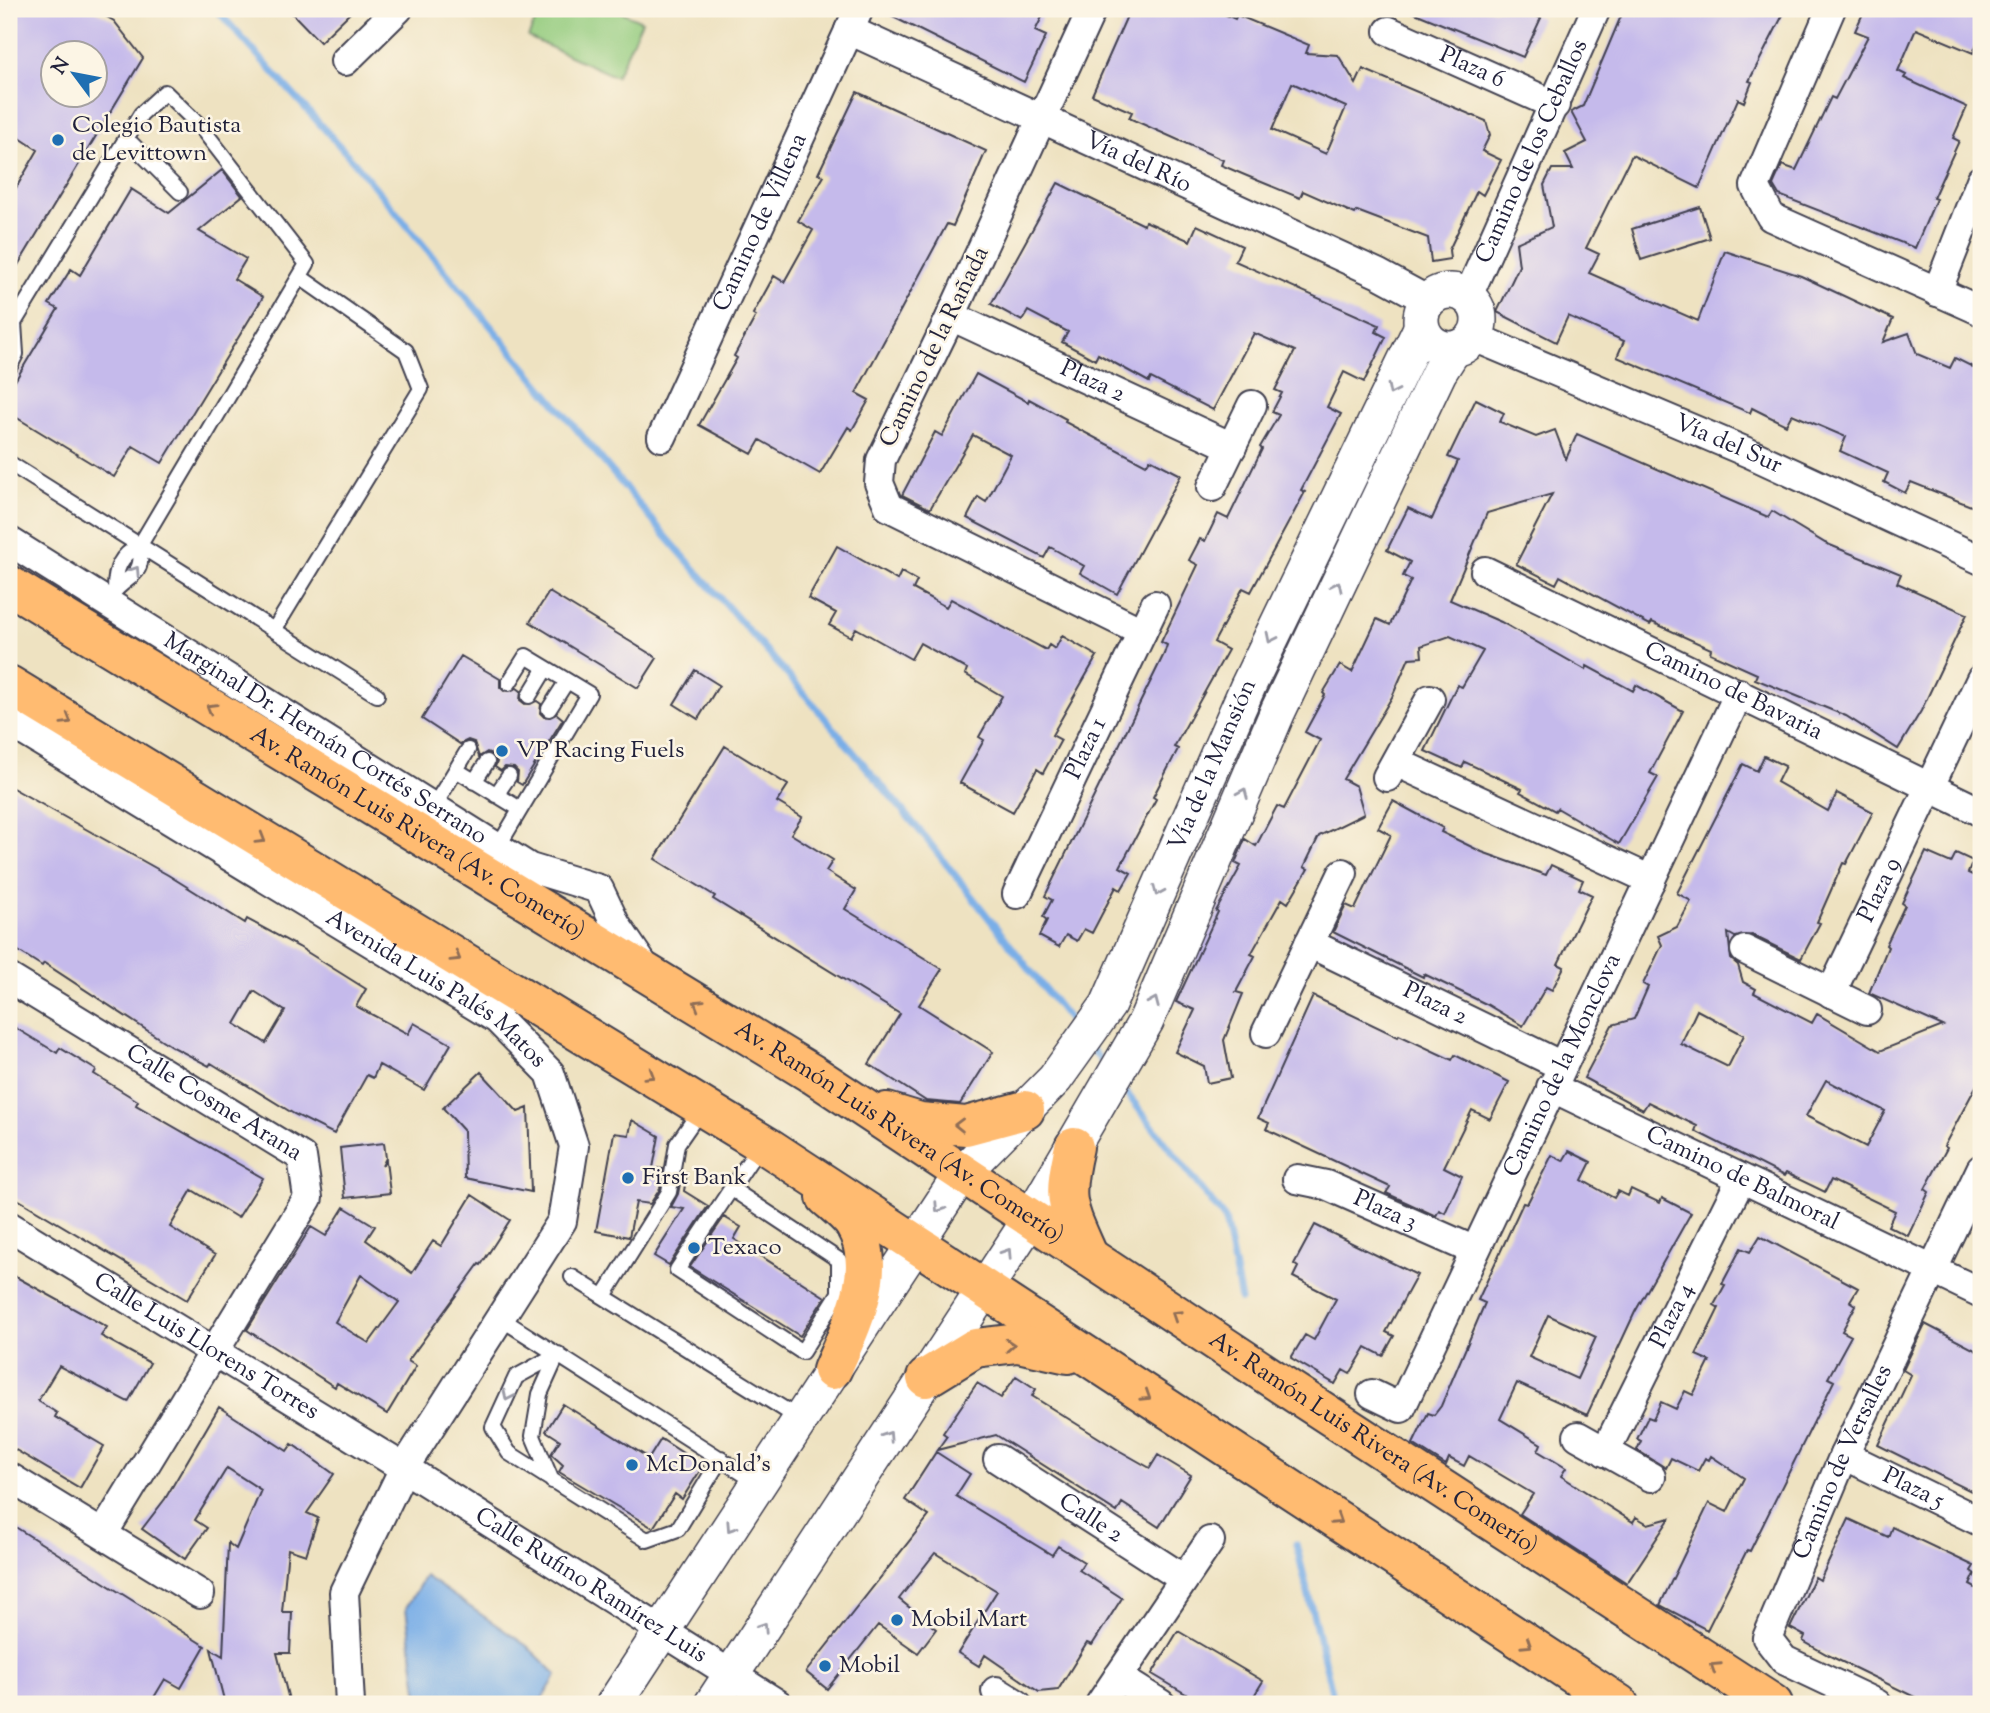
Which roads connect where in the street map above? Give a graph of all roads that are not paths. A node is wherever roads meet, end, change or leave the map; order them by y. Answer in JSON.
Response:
{"nodes":[{"id":1,"x":398,"y":9,"type":"edge"},
{"id":2,"x":1092,"y":9,"type":"edge"},
{"id":3,"x":1596,"y":9,"type":"edge"},
{"id":4,"x":1831,"y":9,"type":"edge"},
{"id":5,"x":854,"y":19,"type":"edge"},
{"id":6,"x":1389,"y":31,"type":"dead end"},
{"id":7,"x":345,"y":61,"type":"dead end"},
{"id":8,"x":1555,"y":104,"type":"junction"},
{"id":9,"x":1043,"y":118,"type":"junction"},
{"id":10,"x":126,"y":138,"type":"junction"},
{"id":11,"x":1981,"y":180,"type":"edge"},
{"id":12,"x":180,"y":192,"type":"dead end"},
{"id":13,"x":300,"y":277,"type":"junction"},
{"id":14,"x":1937,"y":292,"type":"junction"},
{"id":15,"x":1468,"y":296,"type":"junction"},
{"id":16,"x":1981,"y":311,"type":"edge"},
{"id":17,"x":1424,"y":314,"type":"junction"},
{"id":18,"x":951,"y":316,"type":"junction"},
{"id":19,"x":11,"y":327,"type":"edge"},
{"id":20,"x":1464,"y":343,"type":"junction"},
{"id":21,"x":9,"y":368,"type":"edge"},
{"id":22,"x":1252,"y":405,"type":"dead end"},
{"id":23,"x":662,"y":437,"type":"dead end"},
{"id":24,"x":1232,"y":447,"type":"junction"},
{"id":25,"x":9,"y":463,"type":"edge"},
{"id":26,"x":1212,"y":487,"type":"dead end"},
{"id":27,"x":9,"y":541,"type":"edge"},
{"id":28,"x":139,"y":545,"type":"junction"},
{"id":29,"x":1981,"y":560,"type":"edge"},
{"id":30,"x":1485,"y":571,"type":"dead end"},
{"id":31,"x":9,"y":584,"type":"edge"},
{"id":32,"x":111,"y":596,"type":"junction"},
{"id":33,"x":1155,"y":605,"type":"dead end"},
{"id":34,"x":274,"y":630,"type":"junction"},
{"id":35,"x":1142,"y":632,"type":"junction"},
{"id":36,"x":547,"y":668,"type":"junction"},
{"id":37,"x":1981,"y":679,"type":"edge"},
{"id":38,"x":567,"y":681,"type":"junction"},
{"id":39,"x":509,"y":683,"type":"dead end"},
{"id":40,"x":9,"y":685,"type":"edge"},
{"id":41,"x":1739,"y":693,"type":"junction"},
{"id":42,"x":377,"y":695,"type":"dead end"},
{"id":43,"x":528,"y":696,"type":"dead end"},
{"id":44,"x":1430,"y":699,"type":"dead end"},
{"id":45,"x":549,"y":709,"type":"dead end"},
{"id":46,"x":9,"y":722,"type":"edge"},
{"id":47,"x":468,"y":750,"type":"dead end"},
{"id":48,"x":487,"y":762,"type":"dead end"},
{"id":49,"x":456,"y":770,"type":"junction"},
{"id":50,"x":509,"y":776,"type":"dead end"},
{"id":51,"x":474,"y":782,"type":"junction"},
{"id":52,"x":1930,"y":788,"type":"junction"},
{"id":53,"x":496,"y":795,"type":"junction"},
{"id":54,"x":434,"y":806,"type":"junction"},
{"id":55,"x":520,"y":809,"type":"junction"},
{"id":56,"x":1981,"y":812,"type":"edge"},
{"id":57,"x":498,"y":847,"type":"junction"},
{"id":58,"x":1343,"y":873,"type":"dead end"},
{"id":59,"x":1651,"y":880,"type":"junction"},
{"id":60,"x":1017,"y":894,"type":"dead end"},
{"id":61,"x":1310,"y":943,"type":"junction"},
{"id":62,"x":1745,"y":950,"type":"dead end"},
{"id":63,"x":650,"y":975,"type":"junction"},
{"id":64,"x":9,"y":978,"type":"edge"},
{"id":65,"x":1830,"y":993,"type":"junction"},
{"id":66,"x":1867,"y":1010,"type":"dead end"},
{"id":67,"x":1266,"y":1033,"type":"dead end"},
{"id":68,"x":1556,"y":1077,"type":"junction"},
{"id":69,"x":858,"y":1104,"type":"junction"},
{"id":70,"x":703,"y":1107,"type":"junction"},
{"id":71,"x":1025,"y":1110,"type":"junction"},
{"id":72,"x":762,"y":1143,"type":"junction"},
{"id":73,"x":1073,"y":1147,"type":"junction"},
{"id":74,"x":793,"y":1163,"type":"junction"},
{"id":75,"x":1981,"y":1170,"type":"edge"},
{"id":76,"x":962,"y":1173,"type":"junction"},
{"id":77,"x":1297,"y":1179,"type":"dead end"},
{"id":78,"x":1741,"y":1180,"type":"junction"},
{"id":79,"x":732,"y":1189,"type":"junction"},
{"id":80,"x":1031,"y":1218,"type":"junction"},
{"id":81,"x":9,"y":1226,"type":"edge"},
{"id":82,"x":915,"y":1244,"type":"junction"},
{"id":83,"x":1473,"y":1250,"type":"junction"},
{"id":84,"x":1089,"y":1257,"type":"junction"},
{"id":85,"x":1933,"y":1270,"type":"junction"},
{"id":86,"x":572,"y":1277,"type":"dead end"},
{"id":87,"x":984,"y":1289,"type":"junction"},
{"id":88,"x":1981,"y":1293,"type":"edge"},
{"id":89,"x":604,"y":1296,"type":"junction"},
{"id":90,"x":500,"y":1318,"type":"junction"},
{"id":91,"x":215,"y":1352,"type":"junction"},
{"id":92,"x":558,"y":1354,"type":"junction"},
{"id":93,"x":1089,"y":1358,"type":"junction"},
{"id":94,"x":817,"y":1361,"type":"junction"},
{"id":95,"x":926,"y":1378,"type":"junction"},
{"id":96,"x":1371,"y":1394,"type":"dead end"},
{"id":97,"x":801,"y":1420,"type":"junction"},
{"id":98,"x":1578,"y":1436,"type":"dead end"},
{"id":99,"x":1605,"y":1452,"type":"junction"},
{"id":100,"x":1844,"y":1455,"type":"junction"},
{"id":101,"x":721,"y":1458,"type":"junction"},
{"id":102,"x":998,"y":1459,"type":"dead end"},
{"id":103,"x":404,"y":1468,"type":"junction"},
{"id":104,"x":9,"y":1477,"type":"edge"},
{"id":105,"x":1651,"y":1478,"type":"dead end"},
{"id":106,"x":552,"y":1480,"type":"junction"},
{"id":107,"x":759,"y":1483,"type":"junction"},
{"id":108,"x":1981,"y":1522,"type":"edge"},
{"id":109,"x":103,"y":1534,"type":"junction"},
{"id":110,"x":1209,"y":1541,"type":"dead end"},
{"id":111,"x":1184,"y":1579,"type":"junction"},
{"id":112,"x":200,"y":1594,"type":"dead end"},
{"id":113,"x":663,"y":1630,"type":"junction"},
{"id":114,"x":732,"y":1674,"type":"junction"},
{"id":115,"x":1118,"y":1677,"type":"junction"},
{"id":116,"x":350,"y":1704,"type":"edge"},
{"id":117,"x":614,"y":1704,"type":"edge"},
{"id":118,"x":712,"y":1704,"type":"edge"},
{"id":119,"x":778,"y":1704,"type":"edge"},
{"id":120,"x":1100,"y":1704,"type":"edge"},
{"id":121,"x":1161,"y":1704,"type":"edge"},
{"id":122,"x":1619,"y":1704,"type":"edge"},
{"id":123,"x":1773,"y":1704,"type":"edge"},
{"id":124,"x":1877,"y":1704,"type":"edge"}],
"edges":[{"from":1,"to":7,"type":"street"},
{"from":2,"to":9,"type":"street","name":"Camino de la Rañada"},
{"from":3,"to":8,"type":"street","name":"Camino de los Ceballos"},
{"from":4,"to":14,"type":"street"},
{"from":5,"to":9,"type":"street","name":"Vía del Río"},
{"from":5,"to":23,"type":"street","name":"Camino de Villena"},
{"from":6,"to":8,"type":"street","name":"Plaza 6"},
{"from":8,"to":15,"type":"street","name":"Camino de los Ceballos"},
{"from":9,"to":17,"type":"street","name":"Vía del Río"},
{"from":9,"to":18,"type":"street","name":"Camino de la Rañada"},
{"from":10,"to":12,"type":"lane"},
{"from":10,"to":13,"type":"lane"},
{"from":10,"to":19,"type":"lane"},
{"from":11,"to":14,"type":"street"},
{"from":13,"to":28,"type":"lane"},
{"from":13,"to":34,"type":"lane"},
{"from":14,"to":16,"type":"street"},
{"from":15,"to":17,"type":"street"},
{"from":15,"to":20,"type":"street"},
{"from":17,"to":20,"type":"street"},
{"from":17,"to":71,"type":"street","name":"Vía de la Mansión","one_way":true},
{"from":18,"to":24,"type":"street","name":"Plaza 2"},
{"from":18,"to":35,"type":"street","name":"Camino de la Rañada"},
{"from":19,"to":21,"type":"lane"},
{"from":20,"to":29,"type":"street","name":"Vía del Sur"},
{"from":73,"to":20,"type":"street","name":"Vía de la Mansión","one_way":true},
{"from":22,"to":24,"type":"street"},
{"from":24,"to":26,"type":"street"},
{"from":25,"to":28,"type":"lane"},
{"from":27,"to":32,"type":"street","name":"Marginal Dr. Hernán Cortés Serrano"},
{"from":28,"to":32,"type":"lane"},
{"from":28,"to":34,"type":"lane"},
{"from":30,"to":41,"type":"street","name":"Camino de Bavaria"},
{"from":63,"to":31,"type":"main road","name":"Av. Ramón Luis Rivera (Av. Comerío)","one_way":true},
{"from":32,"to":54,"type":"street","name":"Marginal Dr. Hernán Cortés Serrano"},
{"from":33,"to":35,"type":"street","name":"Plaza 1"},
{"from":34,"to":42,"type":"lane"},
{"from":35,"to":60,"type":"street","name":"Plaza 1"},
{"from":36,"to":38,"type":"lane"},
{"from":36,"to":39,"type":"lane"},
{"from":36,"to":43,"type":"lane"},
{"from":37,"to":52,"type":"street","name":"Plaza 9"},
{"from":38,"to":45,"type":"lane"},
{"from":38,"to":55,"type":"lane"},
{"from":40,"to":70,"type":"main road","one_way":true},
{"from":41,"to":52,"type":"street","name":"Camino de Bavaria"},
{"from":41,"to":59,"type":"street","name":"Camino de la Monclova"},
{"from":44,"to":59,"type":"street"},
{"from":46,"to":90,"type":"street","name":"Avenida Luis Palés Matos"},
{"from":47,"to":49,"type":"lane"},
{"from":48,"to":51,"type":"lane"},
{"from":49,"to":51,"type":"lane"},
{"from":49,"to":54,"type":"lane"},
{"from":50,"to":53,"type":"lane"},
{"from":51,"to":53,"type":"lane"},
{"from":52,"to":56,"type":"street","name":"Camino de Bavaria"},
{"from":52,"to":65,"type":"street","name":"Plaza 9"},
{"from":53,"to":55,"type":"lane"},
{"from":54,"to":57,"type":"street","name":"Marginal Dr. Hernán Cortés Serrano"},
{"from":55,"to":57,"type":"lane"},
{"from":57,"to":63,"type":"street","name":"Marginal Dr. Hernán Cortés Serrano"},
{"from":58,"to":61,"type":"street"},
{"from":59,"to":68,"type":"street","name":"Camino de la Monclova"},
{"from":61,"to":67,"type":"street"},
{"from":61,"to":68,"type":"street","name":"Plaza 2"},
{"from":62,"to":65,"type":"street"},
{"from":69,"to":63,"type":"main road","name":"Av. Ramón Luis Rivera (Av. Comerío)","one_way":true},
{"from":64,"to":91,"type":"street","name":"Calle Cosme Arana"},
{"from":65,"to":66,"type":"street"},
{"from":68,"to":78,"type":"street","name":"Camino de Balmoral"},
{"from":68,"to":83,"type":"street","name":"Camino de la Monclova"},
{"from":71,"to":69,"type":"main road","one_way":true},
{"from":69,"to":76,"type":"main road","name":"Av. Ramón Luis Rivera (Av. Comerío)"},
{"from":70,"to":72,"type":"main road"},
{"from":70,"to":89,"type":"lane"},
{"from":71,"to":76,"type":"street","name":"Vía de la Mansión"},
{"from":72,"to":74,"type":"main road"},
{"from":72,"to":79,"type":"lane"},
{"from":73,"to":80,"type":"street","name":"Vía de la Mansión"},
{"from":73,"to":84,"type":"main road"},
{"from":74,"to":82,"type":"main road"},
{"from":74,"to":94,"type":"main road"},
{"from":75,"to":85,"type":"street","name":"Camino de Versalles"},
{"from":76,"to":80,"type":"main road","name":"Av. Ramón Luis Rivera (Av. Comerío)"},
{"from":76,"to":82,"type":"street","name":"Vía de la Mansión","one_way":true},
{"from":77,"to":83,"type":"street","name":"Plaza 3"},
{"from":78,"to":85,"type":"street","name":"Camino de Balmoral"},
{"from":78,"to":99,"type":"street","name":"Plaza 4"},
{"from":79,"to":94,"type":"lane"},
{"from":79,"to":94,"type":"lane"},
{"from":80,"to":84,"type":"main road","name":"Av. Ramón Luis Rivera (Av. Comerío)"},
{"from":87,"to":80,"type":"street","name":"Vía de la Mansión","one_way":true},
{"from":81,"to":91,"type":"street","name":"Calle Luis Llorens Torres"},
{"from":82,"to":87,"type":"main road"},
{"from":82,"to":94,"type":"street","name":"Vía de la Mansión"},
{"from":83,"to":96,"type":"street","name":"Camino de la Monclova"},
{"from":123,"to":84,"type":"main road","name":"Av. Ramón Luis Rivera (Av. Comerío)","one_way":true},
{"from":85,"to":88,"type":"street"},
{"from":85,"to":100,"type":"street","name":"Camino de Versalles"},
{"from":86,"to":89,"type":"lane"},
{"from":87,"to":93,"type":"main road"},
{"from":87,"to":95,"type":"street","name":"Vía de la Mansión"},
{"from":89,"to":97,"type":"lane"},
{"from":90,"to":92,"type":"lane"},
{"from":90,"to":103,"type":"street","name":"Avenida Luis Palés Matos"},
{"from":91,"to":103,"type":"street","name":"Calle Luis Llorens Torres"},
{"from":91,"to":109,"type":"street"},
{"from":92,"to":101,"type":"lane"},
{"from":92,"to":106,"type":"lane"},
{"from":92,"to":106,"type":"lane","one_way":true},
{"from":95,"to":93,"type":"main road","one_way":true},
{"from":93,"to":122,"type":"main road","one_way":true},
{"from":94,"to":97,"type":"street","name":"Vía de la Mansión"},
{"from":114,"to":95,"type":"street","name":"Vía de la Mansión","one_way":true},
{"from":97,"to":107,"type":"street","name":"Vía de la Mansión"},
{"from":98,"to":99,"type":"street"},
{"from":99,"to":105,"type":"street"},
{"from":100,"to":108,"type":"street","name":"Plaza 5"},
{"from":100,"to":124,"type":"street","name":"Camino de Versalles"},
{"from":101,"to":106,"type":"lane"},
{"from":101,"to":107,"type":"lane"},
{"from":102,"to":111,"type":"street","name":"Calle 2"},
{"from":103,"to":113,"type":"street","name":"Calle Rufino Ramírez Luis"},
{"from":103,"to":116,"type":"street","name":"Avenida Luis Palés Matos"},
{"from":104,"to":109,"type":"street"},
{"from":107,"to":113,"type":"street","name":"Vía de la Mansión","one_way":true},
{"from":109,"to":112,"type":"street"},
{"from":110,"to":111,"type":"street"},
{"from":111,"to":115,"type":"street"},
{"from":113,"to":114,"type":"street","name":"Calle Rufino Ramírez Luis"},
{"from":113,"to":117,"type":"street","name":"Vía de la Mansión"},
{"from":114,"to":118,"type":"street","name":"Vía de la Mansión"},
{"from":114,"to":119,"type":"street","name":"Calle Rufino Ramírez Luis"},
{"from":115,"to":120,"type":"street"},
{"from":115,"to":121,"type":"street"}]}
